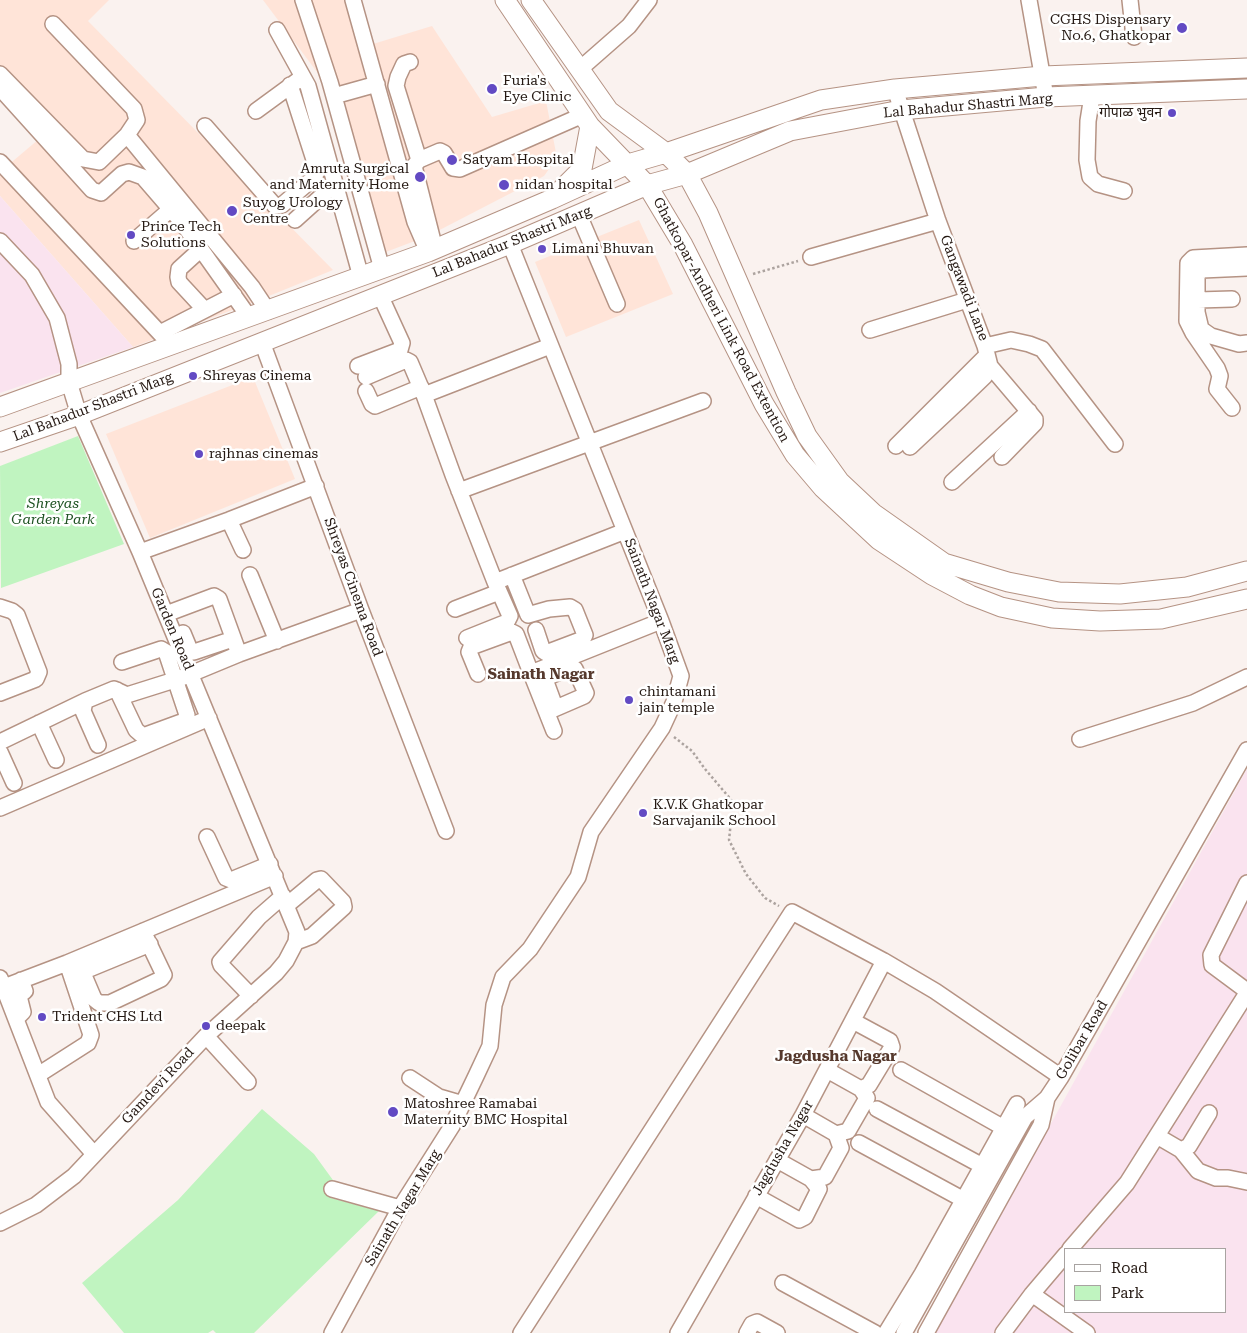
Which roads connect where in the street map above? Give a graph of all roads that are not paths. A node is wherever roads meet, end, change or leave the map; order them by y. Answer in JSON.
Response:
{"nodes":[{"id":1,"x":303,"y":0,"type":"edge"},
{"id":2,"x":353,"y":0,"type":"edge"},
{"id":3,"x":505,"y":0,"type":"edge"},
{"id":4,"x":532,"y":0,"type":"edge"},
{"id":5,"x":649,"y":0,"type":"edge"},
{"id":6,"x":1029,"y":0,"type":"edge"},
{"id":7,"x":1130,"y":0,"type":"edge"},
{"id":8,"x":542,"y":16,"type":"junction"},
{"id":9,"x":53,"y":24,"type":"dead end"},
{"id":10,"x":524,"y":28,"type":"junction"},
{"id":11,"x":277,"y":30,"type":"dead end"},
{"id":12,"x":1134,"y":37,"type":"dead end"},
{"id":13,"x":410,"y":62,"type":"dead end"},
{"id":14,"x":1247,"y":68,"type":"edge"},
{"id":15,"x":583,"y":73,"type":"junction"},
{"id":16,"x":0,"y":74,"type":"edge"},
{"id":17,"x":1043,"y":76,"type":"junction"},
{"id":18,"x":296,"y":81,"type":"junction"},
{"id":19,"x":377,"y":84,"type":"junction"},
{"id":20,"x":0,"y":88,"type":"edge"},
{"id":21,"x":895,"y":89,"type":"junction"},
{"id":22,"x":1247,"y":90,"type":"edge"},
{"id":23,"x":566,"y":91,"type":"junction"},
{"id":24,"x":334,"y":96,"type":"junction"},
{"id":25,"x":1092,"y":96,"type":"junction"},
{"id":26,"x":1046,"y":97,"type":"junction"},
{"id":27,"x":901,"y":110,"type":"junction"},
{"id":28,"x":256,"y":111,"type":"dead end"},
{"id":29,"x":587,"y":121,"type":"junction"},
{"id":30,"x":204,"y":126,"type":"dead end"},
{"id":31,"x":128,"y":135,"type":"junction"},
{"id":32,"x":666,"y":153,"type":"junction"},
{"id":33,"x":419,"y":160,"type":"junction"},
{"id":34,"x":0,"y":162,"type":"edge"},
{"id":35,"x":628,"y":164,"type":"junction"},
{"id":36,"x":687,"y":174,"type":"junction"},
{"id":37,"x":335,"y":184,"type":"junction"},
{"id":38,"x":648,"y":185,"type":"junction"},
{"id":39,"x":1124,"y":191,"type":"dead end"},
{"id":40,"x":552,"y":199,"type":"junction"},
{"id":41,"x":171,"y":209,"type":"junction"},
{"id":42,"x":579,"y":214,"type":"junction"},
{"id":43,"x":295,"y":220,"type":"dead end"},
{"id":44,"x":938,"y":221,"type":"junction"},
{"id":45,"x":0,"y":241,"type":"edge"},
{"id":46,"x":134,"y":242,"type":"dead end"},
{"id":47,"x":510,"y":244,"type":"junction"},
{"id":48,"x":201,"y":249,"type":"junction"},
{"id":49,"x":432,"y":250,"type":"junction"},
{"id":50,"x":1247,"y":256,"type":"edge"},
{"id":51,"x":811,"y":257,"type":"road end"},
{"id":52,"x":1195,"y":267,"type":"junction"},
{"id":53,"x":1247,"y":268,"type":"edge"},
{"id":54,"x":382,"y":269,"type":"junction"},
{"id":55,"x":361,"y":277,"type":"junction"},
{"id":56,"x":234,"y":295,"type":"junction"},
{"id":57,"x":380,"y":295,"type":"junction"},
{"id":58,"x":1232,"y":299,"type":"dead end"},
{"id":59,"x":967,"y":300,"type":"junction"},
{"id":60,"x":1198,"y":300,"type":"junction"},
{"id":61,"x":617,"y":304,"type":"dead end"},
{"id":62,"x":204,"y":310,"type":"junction"},
{"id":63,"x":268,"y":311,"type":"junction"},
{"id":64,"x":250,"y":317,"type":"junction"},
{"id":65,"x":870,"y":330,"type":"dead end"},
{"id":66,"x":1204,"y":337,"type":"junction"},
{"id":67,"x":165,"y":338,"type":"junction"},
{"id":68,"x":262,"y":342,"type":"junction"},
{"id":69,"x":1247,"y":342,"type":"edge"},
{"id":70,"x":550,"y":346,"type":"junction"},
{"id":71,"x":986,"y":350,"type":"junction"},
{"id":72,"x":984,"y":376,"type":"dead end"},
{"id":73,"x":363,"y":378,"type":"junction"},
{"id":74,"x":68,"y":382,"type":"junction"},
{"id":75,"x":422,"y":391,"type":"junction"},
{"id":76,"x":786,"y":392,"type":"junction"},
{"id":77,"x":953,"y":397,"type":"junction"},
{"id":78,"x":703,"y":401,"type":"dead end"},
{"id":79,"x":764,"y":404,"type":"junction"},
{"id":80,"x":0,"y":406,"type":"edge"},
{"id":81,"x":1232,"y":408,"type":"dead end"},
{"id":82,"x":1028,"y":411,"type":"junction"},
{"id":83,"x":80,"y":414,"type":"junction"},
{"id":84,"x":908,"y":441,"type":"dead end"},
{"id":85,"x":0,"y":442,"type":"edge"},
{"id":86,"x":590,"y":443,"type":"junction"},
{"id":87,"x":1115,"y":444,"type":"dead end"},
{"id":88,"x":1002,"y":457,"type":"dead end"},
{"id":89,"x":952,"y":482,"type":"dead end"},
{"id":90,"x":316,"y":486,"type":"junction"},
{"id":91,"x":459,"y":491,"type":"junction"},
{"id":92,"x":229,"y":520,"type":"junction"},
{"id":93,"x":625,"y":531,"type":"junction"},
{"id":94,"x":243,"y":550,"type":"dead end"},
{"id":95,"x":140,"y":552,"type":"junction"},
{"id":96,"x":1247,"y":570,"type":"edge"},
{"id":97,"x":250,"y":575,"type":"dead end"},
{"id":98,"x":512,"y":575,"type":"junction"},
{"id":99,"x":497,"y":587,"type":"junction"},
{"id":100,"x":1247,"y":599,"type":"edge"},
{"id":101,"x":0,"y":607,"type":"edge"},
{"id":102,"x":455,"y":609,"type":"dead end"},
{"id":103,"x":361,"y":610,"type":"junction"},
{"id":104,"x":170,"y":613,"type":"junction"},
{"id":105,"x":661,"y":621,"type":"junction"},
{"id":106,"x":536,"y":630,"type":"dead end"},
{"id":107,"x":466,"y":638,"type":"dead end"},
{"id":108,"x":277,"y":641,"type":"junction"},
{"id":109,"x":236,"y":646,"type":"junction"},
{"id":110,"x":122,"y":662,"type":"dead end"},
{"id":111,"x":191,"y":673,"type":"junction"},
{"id":112,"x":531,"y":673,"type":"junction"},
{"id":113,"x":478,"y":674,"type":"dead end"},
{"id":114,"x":1247,"y":677,"type":"edge"},
{"id":115,"x":176,"y":680,"type":"junction"},
{"id":116,"x":117,"y":690,"type":"junction"},
{"id":117,"x":0,"y":693,"type":"edge"},
{"id":118,"x":85,"y":701,"type":"junction"},
{"id":119,"x":209,"y":718,"type":"junction"},
{"id":120,"x":39,"y":723,"type":"junction"},
{"id":121,"x":554,"y":731,"type":"dead end"},
{"id":122,"x":1080,"y":739,"type":"dead end"},
{"id":123,"x":0,"y":742,"type":"edge"},
{"id":124,"x":98,"y":745,"type":"dead end"},
{"id":125,"x":1247,"y":750,"type":"edge"},
{"id":126,"x":0,"y":752,"type":"edge"},
{"id":127,"x":56,"y":760,"type":"dead end"},
{"id":128,"x":14,"y":783,"type":"dead end"},
{"id":129,"x":0,"y":808,"type":"edge"},
{"id":130,"x":446,"y":831,"type":"dead end"},
{"id":131,"x":207,"y":837,"type":"dead end"},
{"id":132,"x":272,"y":870,"type":"junction"},
{"id":133,"x":1247,"y":883,"type":"edge"},
{"id":134,"x":288,"y":900,"type":"junction"},
{"id":135,"x":314,"y":935,"type":"junction"},
{"id":136,"x":147,"y":937,"type":"junction"},
{"id":137,"x":296,"y":942,"type":"junction"},
{"id":138,"x":884,"y":961,"type":"junction"},
{"id":139,"x":75,"y":964,"type":"junction"},
{"id":140,"x":21,"y":980,"type":"junction"},
{"id":141,"x":2,"y":982,"type":"edge"},
{"id":142,"x":1247,"y":992,"type":"edge"},
{"id":143,"x":251,"y":996,"type":"junction"},
{"id":144,"x":16,"y":1018,"type":"junction"},
{"id":145,"x":853,"y":1021,"type":"junction"},
{"id":146,"x":206,"y":1036,"type":"junction"},
{"id":147,"x":827,"y":1070,"type":"junction"},
{"id":148,"x":901,"y":1070,"type":"dead end"},
{"id":149,"x":38,"y":1075,"type":"junction"},
{"id":150,"x":1061,"y":1077,"type":"junction"},
{"id":151,"x":410,"y":1078,"type":"dead end"},
{"id":152,"x":248,"y":1082,"type":"dead end"},
{"id":153,"x":861,"y":1089,"type":"junction"},
{"id":154,"x":1047,"y":1098,"type":"junction"},
{"id":155,"x":463,"y":1104,"type":"junction"},
{"id":156,"x":1017,"y":1104,"type":"dead end"},
{"id":157,"x":876,"y":1109,"type":"dead end"},
{"id":158,"x":1209,"y":1113,"type":"dead end"},
{"id":159,"x":803,"y":1116,"type":"junction"},
{"id":160,"x":1004,"y":1128,"type":"junction"},
{"id":161,"x":836,"y":1134,"type":"junction"},
{"id":162,"x":1157,"y":1136,"type":"junction"},
{"id":163,"x":860,"y":1143,"type":"dead end"},
{"id":164,"x":1181,"y":1150,"type":"junction"},
{"id":165,"x":94,"y":1154,"type":"junction"},
{"id":166,"x":777,"y":1160,"type":"junction"},
{"id":167,"x":988,"y":1169,"type":"junction"},
{"id":168,"x":811,"y":1179,"type":"junction"},
{"id":169,"x":1009,"y":1180,"type":"junction"},
{"id":170,"x":1247,"y":1182,"type":"edge"},
{"id":171,"x":332,"y":1189,"type":"dead end"},
{"id":172,"x":756,"y":1196,"type":"junction"},
{"id":173,"x":964,"y":1200,"type":"junction"},
{"id":174,"x":400,"y":1208,"type":"junction"},
{"id":175,"x":0,"y":1223,"type":"edge"},
{"id":176,"x":1071,"y":1248,"type":"edge"},
{"id":177,"x":1064,"y":1256,"type":"edge"},
{"id":178,"x":783,"y":1283,"type":"dead end"},
{"id":179,"x":1032,"y":1294,"type":"junction"},
{"id":180,"x":332,"y":1333,"type":"edge"},
{"id":181,"x":521,"y":1333,"type":"edge"},
{"id":182,"x":678,"y":1333,"type":"edge"},
{"id":183,"x":747,"y":1333,"type":"edge"},
{"id":184,"x":778,"y":1333,"type":"edge"},
{"id":185,"x":876,"y":1333,"type":"edge"},
{"id":186,"x":886,"y":1333,"type":"edge"},
{"id":187,"x":904,"y":1333,"type":"edge"},
{"id":188,"x":926,"y":1333,"type":"edge"},
{"id":189,"x":1003,"y":1333,"type":"edge"},
{"id":190,"x":1087,"y":1333,"type":"edge"}],
"edges":[{"from":1,"to":24,"type":"street"},
{"from":2,"to":19,"type":"street"},
{"from":3,"to":10,"type":"main road","name":"Ghatkopar-Andheri Link Road Extention"},
{"from":4,"to":8,"type":"main road","name":"Ghatkopar-Andheri Link Road Extention"},
{"from":5,"to":15,"type":"street"},
{"from":6,"to":17,"type":"street"},
{"from":7,"to":12,"type":"street"},
{"from":8,"to":10,"type":"main road"},
{"from":8,"to":15,"type":"main road","name":"Ghatkopar-Andheri Link Road Extention"},
{"from":9,"to":31,"type":"street"},
{"from":10,"to":23,"type":"main road","name":"Ghatkopar-Andheri Link Road Extention"},
{"from":11,"to":18,"type":"street"},
{"from":13,"to":33,"type":"street"},
{"from":14,"to":17,"type":"main road","name":"Lal Bahadur Shastri Marg"},
{"from":15,"to":23,"type":"main road"},
{"from":15,"to":32,"type":"main road","name":"Ghatkopar-Andheri Link Road Extention"},
{"from":16,"to":31,"type":"street"},
{"from":17,"to":21,"type":"main road","name":"Lal Bahadur Shastri Marg"},
{"from":17,"to":26,"type":"street"},
{"from":18,"to":28,"type":"street"},
{"from":18,"to":30,"type":"street"},
{"from":18,"to":37,"type":"street"},
{"from":19,"to":24,"type":"street"},
{"from":19,"to":49,"type":"street"},
{"from":20,"to":41,"type":"street"},
{"from":21,"to":27,"type":"street","name":"Gangawadi Lane"},
{"from":21,"to":32,"type":"main road","name":"Lal Bahadur Shastri Marg"},
{"from":22,"to":25,"type":"main road","name":"Lal Bahadur Shastri Marg"},
{"from":23,"to":29,"type":"main road","name":"Ghatkopar-Andheri Link Road Extention"},
{"from":24,"to":54,"type":"street"},
{"from":25,"to":26,"type":"main road","name":"Lal Bahadur Shastri Marg"},
{"from":25,"to":39,"type":"street"},
{"from":26,"to":27,"type":"main road","name":"Lal Bahadur Shastri Marg"},
{"from":27,"to":36,"type":"main road","name":"Lal Bahadur Shastri Marg"},
{"from":27,"to":44,"type":"street","name":"Gangawadi Lane"},
{"from":29,"to":33,"type":"street"},
{"from":29,"to":35,"type":"main road","name":"Ghatkopar-Andheri Link Road Extention"},
{"from":29,"to":40,"type":"main road"},
{"from":31,"to":63,"type":"street"},
{"from":32,"to":35,"type":"main road","name":"Lal Bahadur Shastri Marg"},
{"from":32,"to":36,"type":"main road","name":"Ghatkopar-Andheri Link Road Extention"},
{"from":33,"to":49,"type":"street"},
{"from":34,"to":67,"type":"street"},
{"from":35,"to":38,"type":"main road","name":"Ghatkopar-Andheri Link Road Extention"},
{"from":35,"to":40,"type":"main road","name":"Lal Bahadur Shastri Marg"},
{"from":36,"to":38,"type":"main road","name":"Lal Bahadur Shastri Marg"},
{"from":36,"to":76,"type":"main road","name":"Ghatkopar-Andheri Link Road Extention"},
{"from":37,"to":43,"type":"street"},
{"from":37,"to":55,"type":"street"},
{"from":38,"to":42,"type":"main road","name":"Lal Bahadur Shastri Marg"},
{"from":38,"to":79,"type":"main road","name":"Ghatkopar-Andheri Link Road Extention"},
{"from":40,"to":49,"type":"main road","name":"Lal Bahadur Shastri Marg"},
{"from":41,"to":46,"type":"street"},
{"from":41,"to":48,"type":"street"},
{"from":42,"to":47,"type":"main road","name":"Lal Bahadur Shastri Marg"},
{"from":42,"to":61,"type":"street"},
{"from":44,"to":51,"type":"street"},
{"from":44,"to":59,"type":"street","name":"Gangawadi Lane"},
{"from":45,"to":74,"type":"street","name":"Garden Road"},
{"from":47,"to":57,"type":"main road","name":"Lal Bahadur Shastri Marg"},
{"from":47,"to":70,"type":"street","name":"Sainath Nagar Marg"},
{"from":48,"to":56,"type":"street"},
{"from":48,"to":62,"type":"street"},
{"from":49,"to":54,"type":"main road","name":"Lal Bahadur Shastri Marg"},
{"from":50,"to":52,"type":"street"},
{"from":52,"to":53,"type":"street"},
{"from":52,"to":60,"type":"street"},
{"from":52,"to":66,"type":"street"},
{"from":54,"to":55,"type":"main road","name":"Lal Bahadur Shastri Marg"},
{"from":55,"to":63,"type":"main road","name":"Lal Bahadur Shastri Marg"},
{"from":56,"to":62,"type":"street"},
{"from":56,"to":64,"type":"street"},
{"from":57,"to":68,"type":"main road","name":"Lal Bahadur Shastri Marg"},
{"from":57,"to":73,"type":"street"},
{"from":58,"to":60,"type":"street"},
{"from":59,"to":65,"type":"street"},
{"from":59,"to":71,"type":"street","name":"Gangawadi Lane"},
{"from":60,"to":66,"type":"street"},
{"from":62,"to":67,"type":"street"},
{"from":63,"to":64,"type":"main road","name":"Lal Bahadur Shastri Marg"},
{"from":64,"to":67,"type":"main road","name":"Lal Bahadur Shastri Marg"},
{"from":66,"to":69,"type":"street"},
{"from":66,"to":81,"type":"street"},
{"from":67,"to":74,"type":"main road","name":"Lal Bahadur Shastri Marg"},
{"from":68,"to":83,"type":"main road","name":"Lal Bahadur Shastri Marg"},
{"from":68,"to":90,"type":"street","name":"Shreyas Cinema Road"},
{"from":70,"to":75,"type":"street"},
{"from":70,"to":86,"type":"street","name":"Sainath Nagar Marg"},
{"from":71,"to":77,"type":"street"},
{"from":71,"to":82,"type":"street"},
{"from":71,"to":87,"type":"street","name":"Gangawadi Lane"},
{"from":72,"to":77,"type":"street"},
{"from":73,"to":75,"type":"street"},
{"from":73,"to":75,"type":"street"},
{"from":74,"to":80,"type":"main road","name":"Lal Bahadur Shastri Marg"},
{"from":74,"to":83,"type":"street","name":"Garden Road"},
{"from":75,"to":91,"type":"street"},
{"from":76,"to":79,"type":"main road"},
{"from":76,"to":96,"type":"main road","name":"Ghatkopar-Andheri Link Road Extention"},
{"from":77,"to":84,"type":"street"},
{"from":78,"to":86,"type":"street"},
{"from":79,"to":100,"type":"main road","name":"Ghatkopar-Andheri Link Road Extention"},
{"from":82,"to":88,"type":"street"},
{"from":82,"to":89,"type":"street"},
{"from":83,"to":85,"type":"main road","name":"Lal Bahadur Shastri Marg"},
{"from":83,"to":95,"type":"street","name":"Garden Road"},
{"from":86,"to":91,"type":"street"},
{"from":86,"to":93,"type":"street","name":"Sainath Nagar Marg"},
{"from":90,"to":92,"type":"street"},
{"from":90,"to":103,"type":"street","name":"Shreyas Cinema Road"},
{"from":91,"to":99,"type":"street"},
{"from":92,"to":94,"type":"street"},
{"from":92,"to":95,"type":"street"},
{"from":93,"to":98,"type":"street"},
{"from":93,"to":105,"type":"street","name":"Sainath Nagar Marg"},
{"from":95,"to":104,"type":"street","name":"Garden Road"},
{"from":97,"to":108,"type":"street"},
{"from":98,"to":99,"type":"street"},
{"from":98,"to":106,"type":"street"},
{"from":99,"to":102,"type":"street"},
{"from":99,"to":107,"type":"street"},
{"from":101,"to":117,"type":"street"},
{"from":103,"to":108,"type":"street"},
{"from":103,"to":130,"type":"street","name":"Shreyas Cinema Road"},
{"from":104,"to":109,"type":"street"},
{"from":104,"to":109,"type":"street"},
{"from":104,"to":111,"type":"street","name":"Garden Road"},
{"from":105,"to":112,"type":"street"},
{"from":105,"to":155,"type":"street","name":"Sainath Nagar Marg"},
{"from":108,"to":109,"type":"street"},
{"from":109,"to":111,"type":"street"},
{"from":110,"to":115,"type":"street"},
{"from":111,"to":115,"type":"street"},
{"from":111,"to":119,"type":"street","name":"Garden Road"},
{"from":112,"to":113,"type":"street"},
{"from":112,"to":121,"type":"street"},
{"from":114,"to":122,"type":"street"},
{"from":115,"to":116,"type":"street"},
{"from":115,"to":116,"type":"street"},
{"from":116,"to":118,"type":"street"},
{"from":118,"to":120,"type":"street"},
{"from":118,"to":124,"type":"street"},
{"from":119,"to":129,"type":"street"},
{"from":119,"to":132,"type":"street","name":"Garden Road"},
{"from":120,"to":123,"type":"street"},
{"from":120,"to":127,"type":"street"},
{"from":125,"to":150,"type":"street","name":"Golibar Road"},
{"from":126,"to":128,"type":"street"},
{"from":131,"to":132,"type":"street"},
{"from":132,"to":134,"type":"street"},
{"from":132,"to":136,"type":"street"},
{"from":133,"to":142,"type":"street"},
{"from":134,"to":135,"type":"street"},
{"from":134,"to":135,"type":"street"},
{"from":134,"to":137,"type":"street"},
{"from":134,"to":143,"type":"street"},
{"from":135,"to":137,"type":"street"},
{"from":136,"to":139,"type":"street"},
{"from":136,"to":139,"type":"street"},
{"from":137,"to":143,"type":"street","name":"Gamdevi Road"},
{"from":138,"to":145,"type":"street","name":"Jagdusha Nagar"},
{"from":138,"to":150,"type":"street"},
{"from":138,"to":181,"type":"street"},
{"from":139,"to":140,"type":"street"},
{"from":139,"to":149,"type":"street"},
{"from":140,"to":141,"type":"street"},
{"from":140,"to":144,"type":"street"},
{"from":141,"to":144,"type":"street"},
{"from":142,"to":162,"type":"street"},
{"from":143,"to":146,"type":"street","name":"Gamdevi Road"},
{"from":144,"to":149,"type":"street"},
{"from":145,"to":147,"type":"street","name":"Jagdusha Nagar"},
{"from":145,"to":153,"type":"street"},
{"from":146,"to":152,"type":"street"},
{"from":146,"to":165,"type":"street","name":"Gamdevi Road"},
{"from":147,"to":153,"type":"street"},
{"from":147,"to":159,"type":"street","name":"Jagdusha Nagar"},
{"from":148,"to":160,"type":"street"},
{"from":149,"to":165,"type":"street"},
{"from":150,"to":154,"type":"street","name":"Golibar Road"},
{"from":151,"to":155,"type":"street"},
{"from":153,"to":161,"type":"street"},
{"from":154,"to":167,"type":"street"},
{"from":154,"to":169,"type":"street","name":"Golibar Road"},
{"from":155,"to":174,"type":"street","name":"Sainath Nagar Marg"},
{"from":156,"to":160,"type":"street"},
{"from":157,"to":167,"type":"street"},
{"from":158,"to":164,"type":"street"},
{"from":159,"to":161,"type":"street"},
{"from":159,"to":166,"type":"street","name":"Jagdusha Nagar"},
{"from":160,"to":167,"type":"street"},
{"from":161,"to":168,"type":"street"},
{"from":162,"to":164,"type":"street"},
{"from":162,"to":176,"type":"street"},
{"from":163,"to":173,"type":"street"},
{"from":164,"to":170,"type":"street"},
{"from":165,"to":175,"type":"street","name":"Gamdevi Road"},
{"from":166,"to":168,"type":"street"},
{"from":166,"to":172,"type":"street","name":"Jagdusha Nagar"},
{"from":167,"to":169,"type":"street"},
{"from":167,"to":173,"type":"street"},
{"from":167,"to":187,"type":"street"},
{"from":168,"to":172,"type":"street"},
{"from":169,"to":188,"type":"street","name":"Golibar Road"},
{"from":171,"to":174,"type":"street"},
{"from":172,"to":182,"type":"street","name":"Jagdusha Nagar"},
{"from":173,"to":186,"type":"street"},
{"from":174,"to":180,"type":"street","name":"Sainath Nagar Marg"},
{"from":177,"to":179,"type":"street"},
{"from":178,"to":185,"type":"street"},
{"from":179,"to":189,"type":"street"},
{"from":179,"to":190,"type":"street"},
{"from":183,"to":184,"type":"street"}]}
